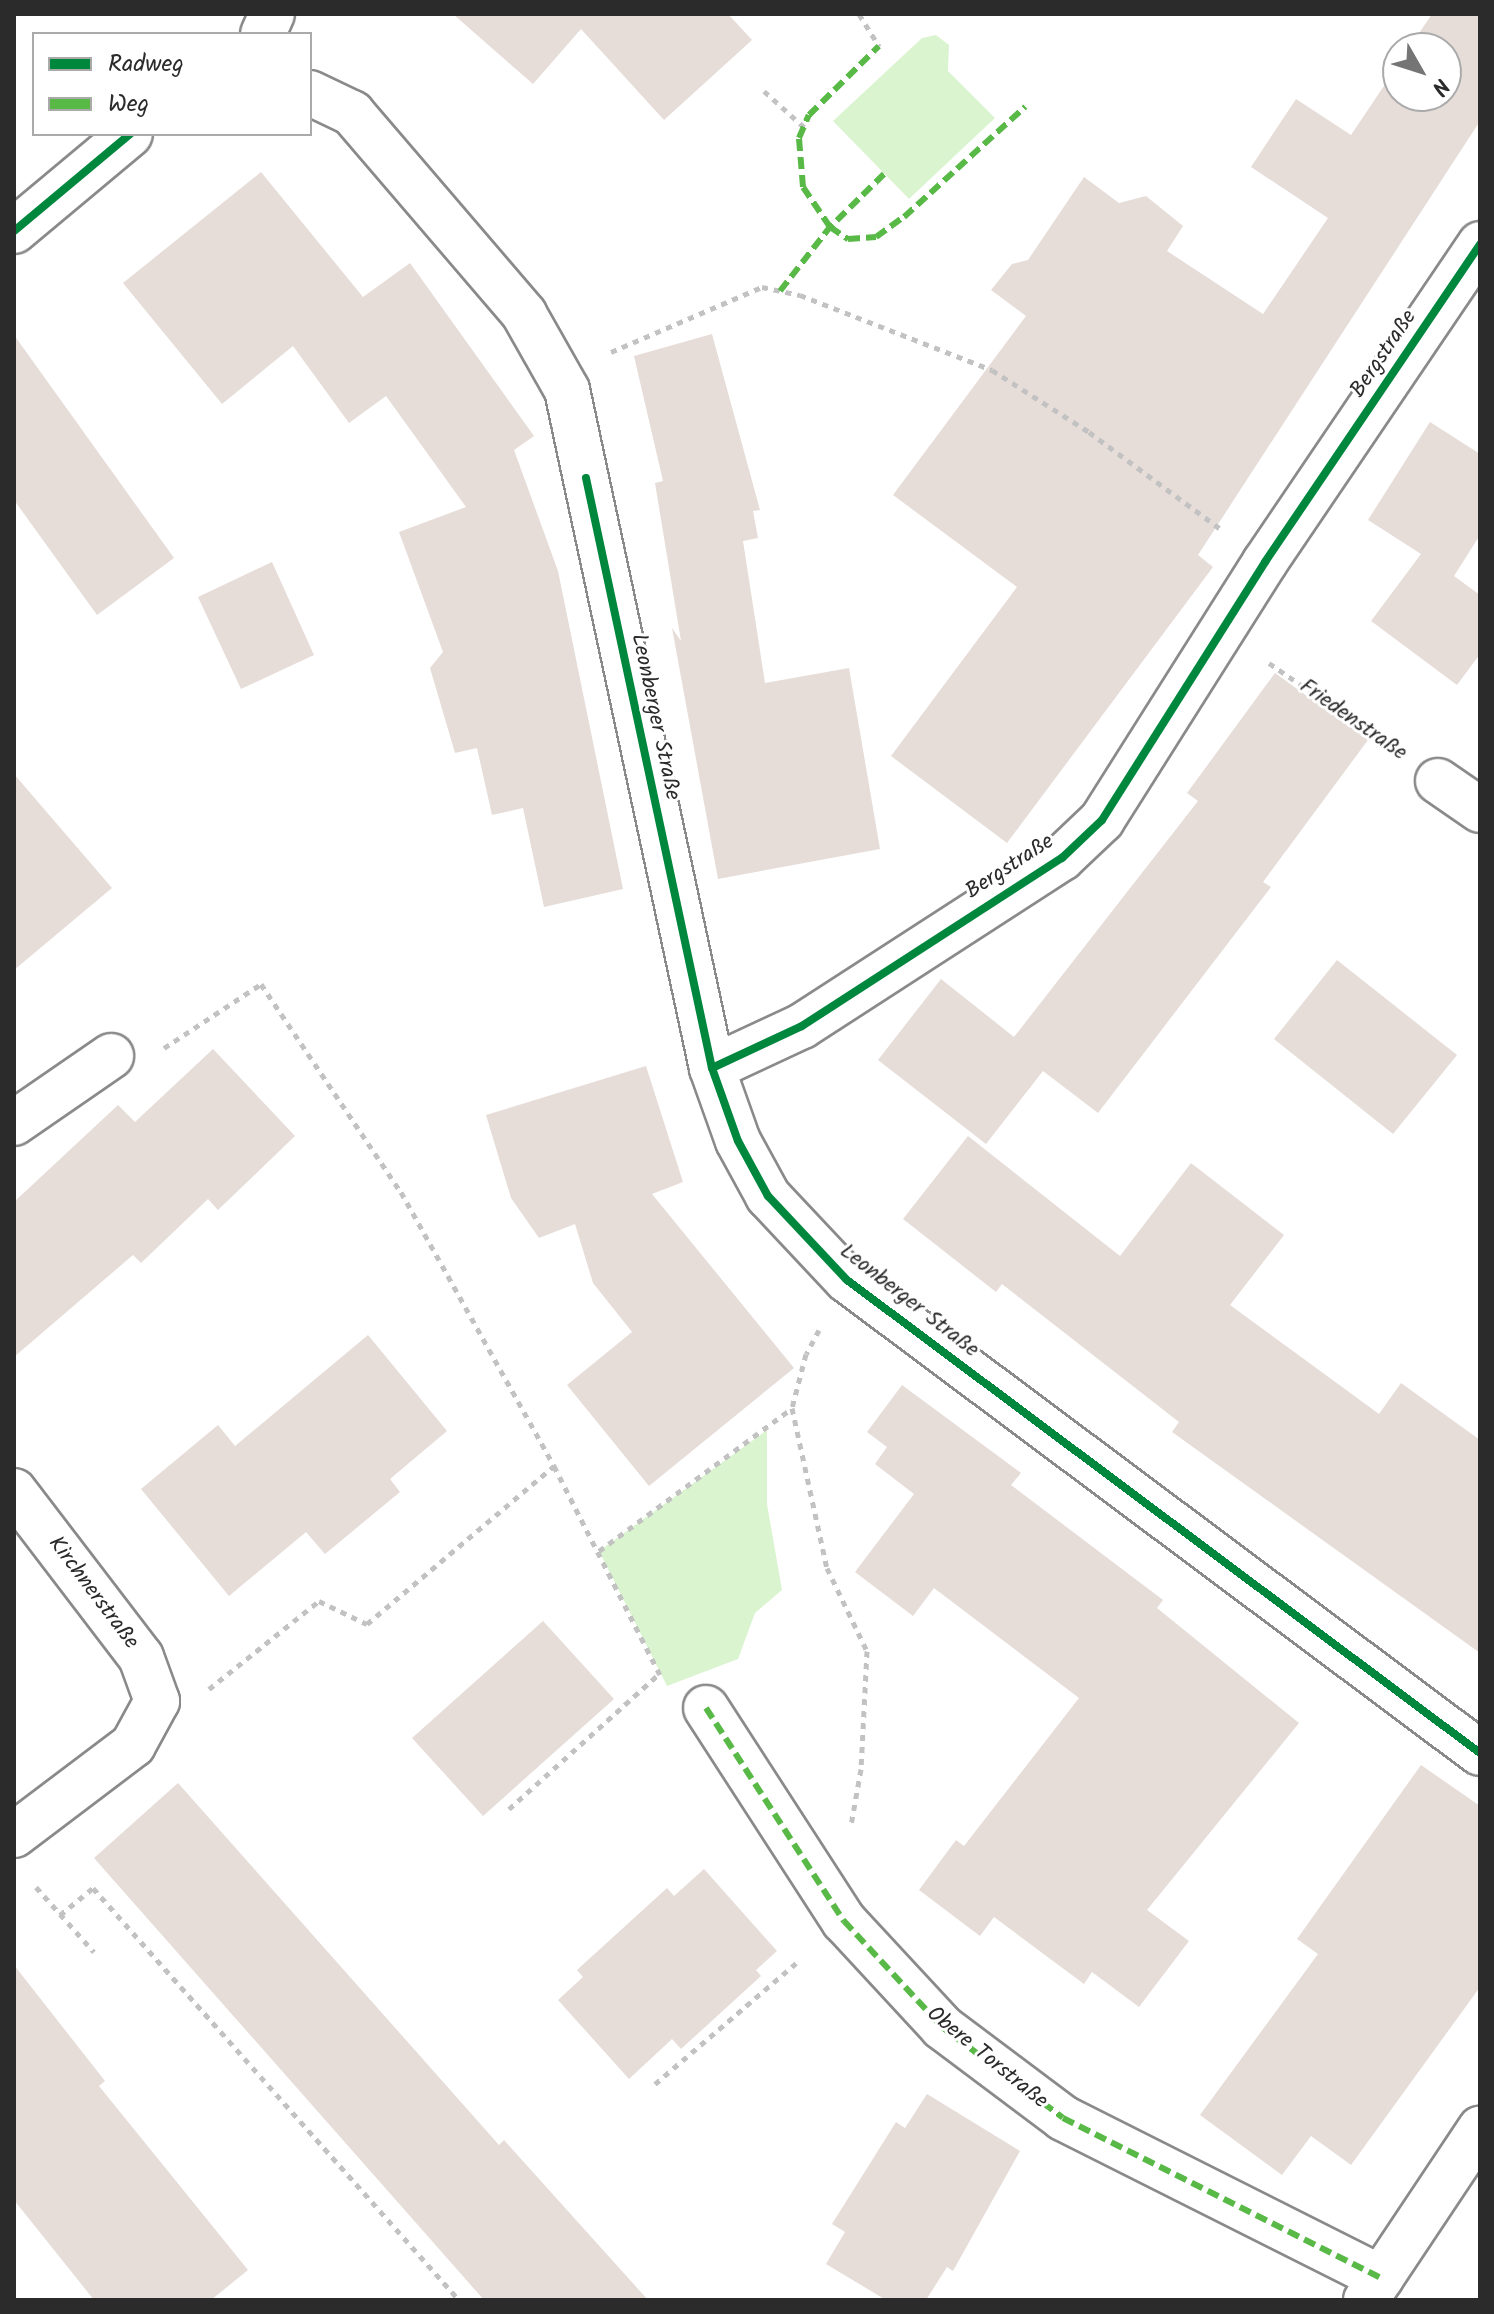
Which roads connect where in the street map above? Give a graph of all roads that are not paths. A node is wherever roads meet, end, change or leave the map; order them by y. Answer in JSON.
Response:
{"nodes":[{"id":1,"x":312,"y":94,"type":"edge"},
{"id":2,"x":128,"y":136,"type":"edge"},
{"id":3,"x":14,"y":231,"type":"edge"},
{"id":4,"x":1480,"y":244,"type":"edge"},
{"id":5,"x":1438,"y":781,"type":"road end"},
{"id":6,"x":1480,"y":810,"type":"edge"},
{"id":7,"x":111,"y":1056,"type":"road end"},
{"id":8,"x":712,"y":1068,"type":"junction"},
{"id":9,"x":14,"y":1123,"type":"edge"},
{"id":10,"x":14,"y":1491,"type":"edge"},
{"id":11,"x":706,"y":1708,"type":"road end"},
{"id":12,"x":1480,"y":1753,"type":"edge"},
{"id":13,"x":14,"y":1835,"type":"edge"},
{"id":14,"x":1480,"y":2129,"type":"edge"},
{"id":15,"x":1374,"y":2289,"type":"edge"}],
"edges":[{"from":1,"to":8,"type":"street","name":"Leonberger Straße"},
{"from":2,"to":3,"type":"street"},
{"from":4,"to":8,"type":"street","name":"Bergstraße"},
{"from":5,"to":6,"type":"street"},
{"from":7,"to":9,"type":"street"},
{"from":8,"to":12,"type":"street","name":"Leonberger Straße"},
{"from":10,"to":13,"type":"street","name":"Kirchnerstraße"},
{"from":11,"to":15,"type":"street","name":"Obere Torstraße"},
{"from":14,"to":15,"type":"street"}]}
